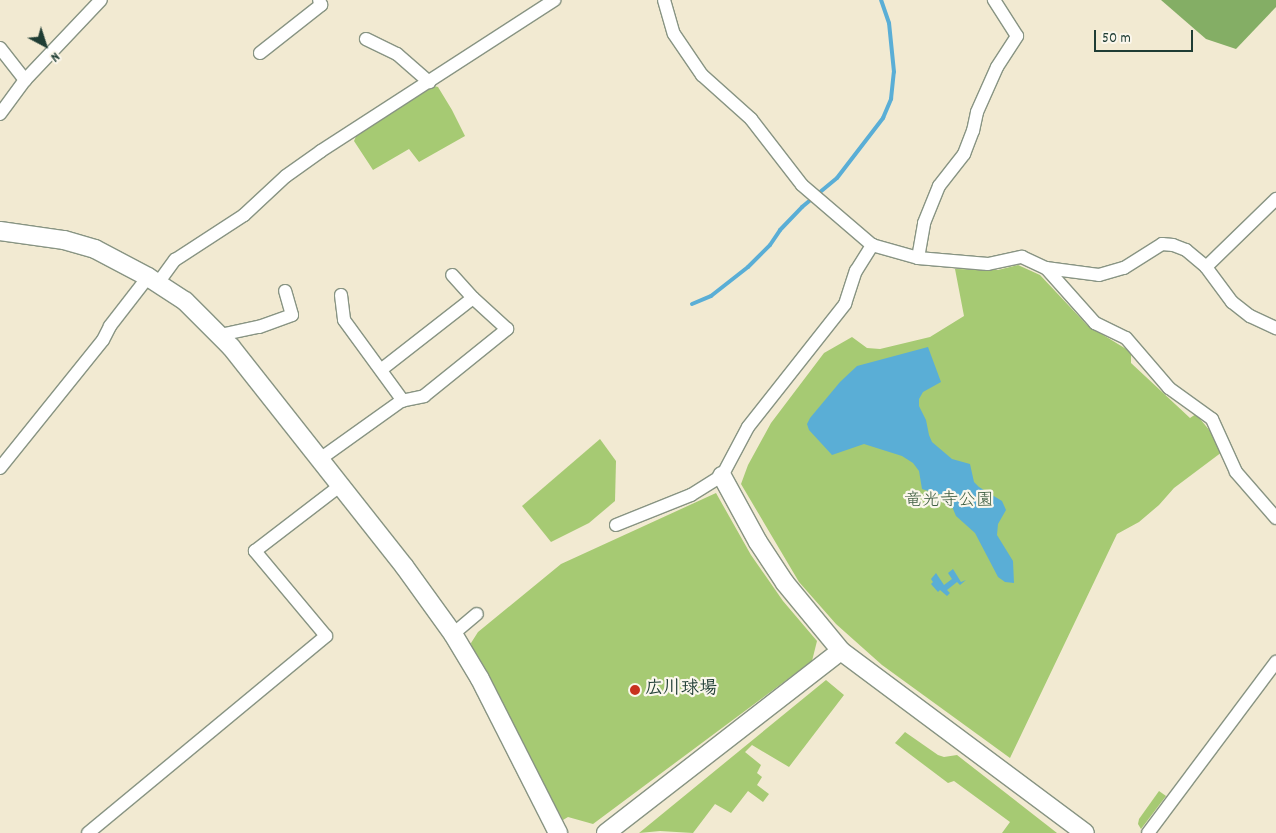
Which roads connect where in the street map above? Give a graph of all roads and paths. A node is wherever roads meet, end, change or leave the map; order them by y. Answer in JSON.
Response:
{"nodes":[{"id":1,"x":101,"y":0,"type":"edge"},
{"id":2,"x":319,"y":0,"type":"edge"},
{"id":3,"x":554,"y":0,"type":"edge"},
{"id":4,"x":664,"y":0,"type":"edge"},
{"id":5,"x":994,"y":0,"type":"edge"},
{"id":6,"x":366,"y":39,"type":"dead end"},
{"id":7,"x":0,"y":48,"type":"edge"},
{"id":8,"x":260,"y":53,"type":"dead end"},
{"id":9,"x":25,"y":80,"type":"junction"},
{"id":10,"x":430,"y":82,"type":"junction"},
{"id":11,"x":0,"y":114,"type":"edge"},
{"id":12,"x":1276,"y":199,"type":"edge"},
{"id":13,"x":0,"y":230,"type":"edge"},
{"id":14,"x":872,"y":245,"type":"junction"},
{"id":15,"x":918,"y":258,"type":"junction"},
{"id":16,"x":1046,"y":268,"type":"junction"},
{"id":17,"x":1206,"y":268,"type":"junction"},
{"id":18,"x":452,"y":275,"type":"dead end"},
{"id":19,"x":153,"y":280,"type":"junction"},
{"id":20,"x":285,"y":291,"type":"dead end"},
{"id":21,"x":341,"y":295,"type":"dead end"},
{"id":22,"x":473,"y":298,"type":"junction"},
{"id":23,"x":1276,"y":328,"type":"edge"},
{"id":24,"x":220,"y":335,"type":"junction"},
{"id":25,"x":382,"y":369,"type":"junction"},
{"id":26,"x":403,"y":401,"type":"junction"},
{"id":27,"x":320,"y":459,"type":"junction"},
{"id":28,"x":0,"y":468,"type":"edge"},
{"id":29,"x":722,"y":476,"type":"junction"},
{"id":30,"x":341,"y":485,"type":"junction"},
{"id":31,"x":1276,"y":518,"type":"edge"},
{"id":32,"x":616,"y":525,"type":"dead end"},
{"id":33,"x":477,"y":614,"type":"dead end"},
{"id":34,"x":453,"y":634,"type":"junction"},
{"id":35,"x":840,"y":651,"type":"junction"},
{"id":36,"x":1276,"y":662,"type":"edge"},
{"id":37,"x":88,"y":833,"type":"edge"},
{"id":38,"x":558,"y":833,"type":"edge"},
{"id":39,"x":606,"y":833,"type":"edge"},
{"id":40,"x":1085,"y":833,"type":"edge"},
{"id":41,"x":1148,"y":833,"type":"edge"}],
"edges":[{"from":1,"to":9,"type":"street"},
{"from":2,"to":8,"type":"street"},
{"from":3,"to":10,"type":"street"},
{"from":4,"to":14,"type":"street"},
{"from":5,"to":15,"type":"street"},
{"from":6,"to":10,"type":"street"},
{"from":7,"to":9,"type":"street"},
{"from":9,"to":11,"type":"street"},
{"from":10,"to":19,"type":"street"},
{"from":12,"to":17,"type":"street"},
{"from":13,"to":19,"type":"street"},
{"from":14,"to":15,"type":"street"},
{"from":14,"to":29,"type":"street"},
{"from":15,"to":16,"type":"street"},
{"from":16,"to":17,"type":"street"},
{"from":16,"to":31,"type":"street"},
{"from":17,"to":23,"type":"street"},
{"from":18,"to":22,"type":"street"},
{"from":19,"to":24,"type":"street"},
{"from":19,"to":28,"type":"street"},
{"from":20,"to":24,"type":"street"},
{"from":21,"to":25,"type":"street"},
{"from":22,"to":25,"type":"street"},
{"from":22,"to":26,"type":"street"},
{"from":24,"to":27,"type":"street"},
{"from":25,"to":26,"type":"street"},
{"from":26,"to":27,"type":"street"},
{"from":27,"to":30,"type":"street"},
{"from":29,"to":32,"type":"street"},
{"from":29,"to":35,"type":"street"},
{"from":30,"to":34,"type":"street"},
{"from":30,"to":37,"type":"street"},
{"from":33,"to":34,"type":"street"},
{"from":34,"to":38,"type":"street"},
{"from":35,"to":39,"type":"street"},
{"from":35,"to":40,"type":"street"},
{"from":36,"to":41,"type":"street"}]}
